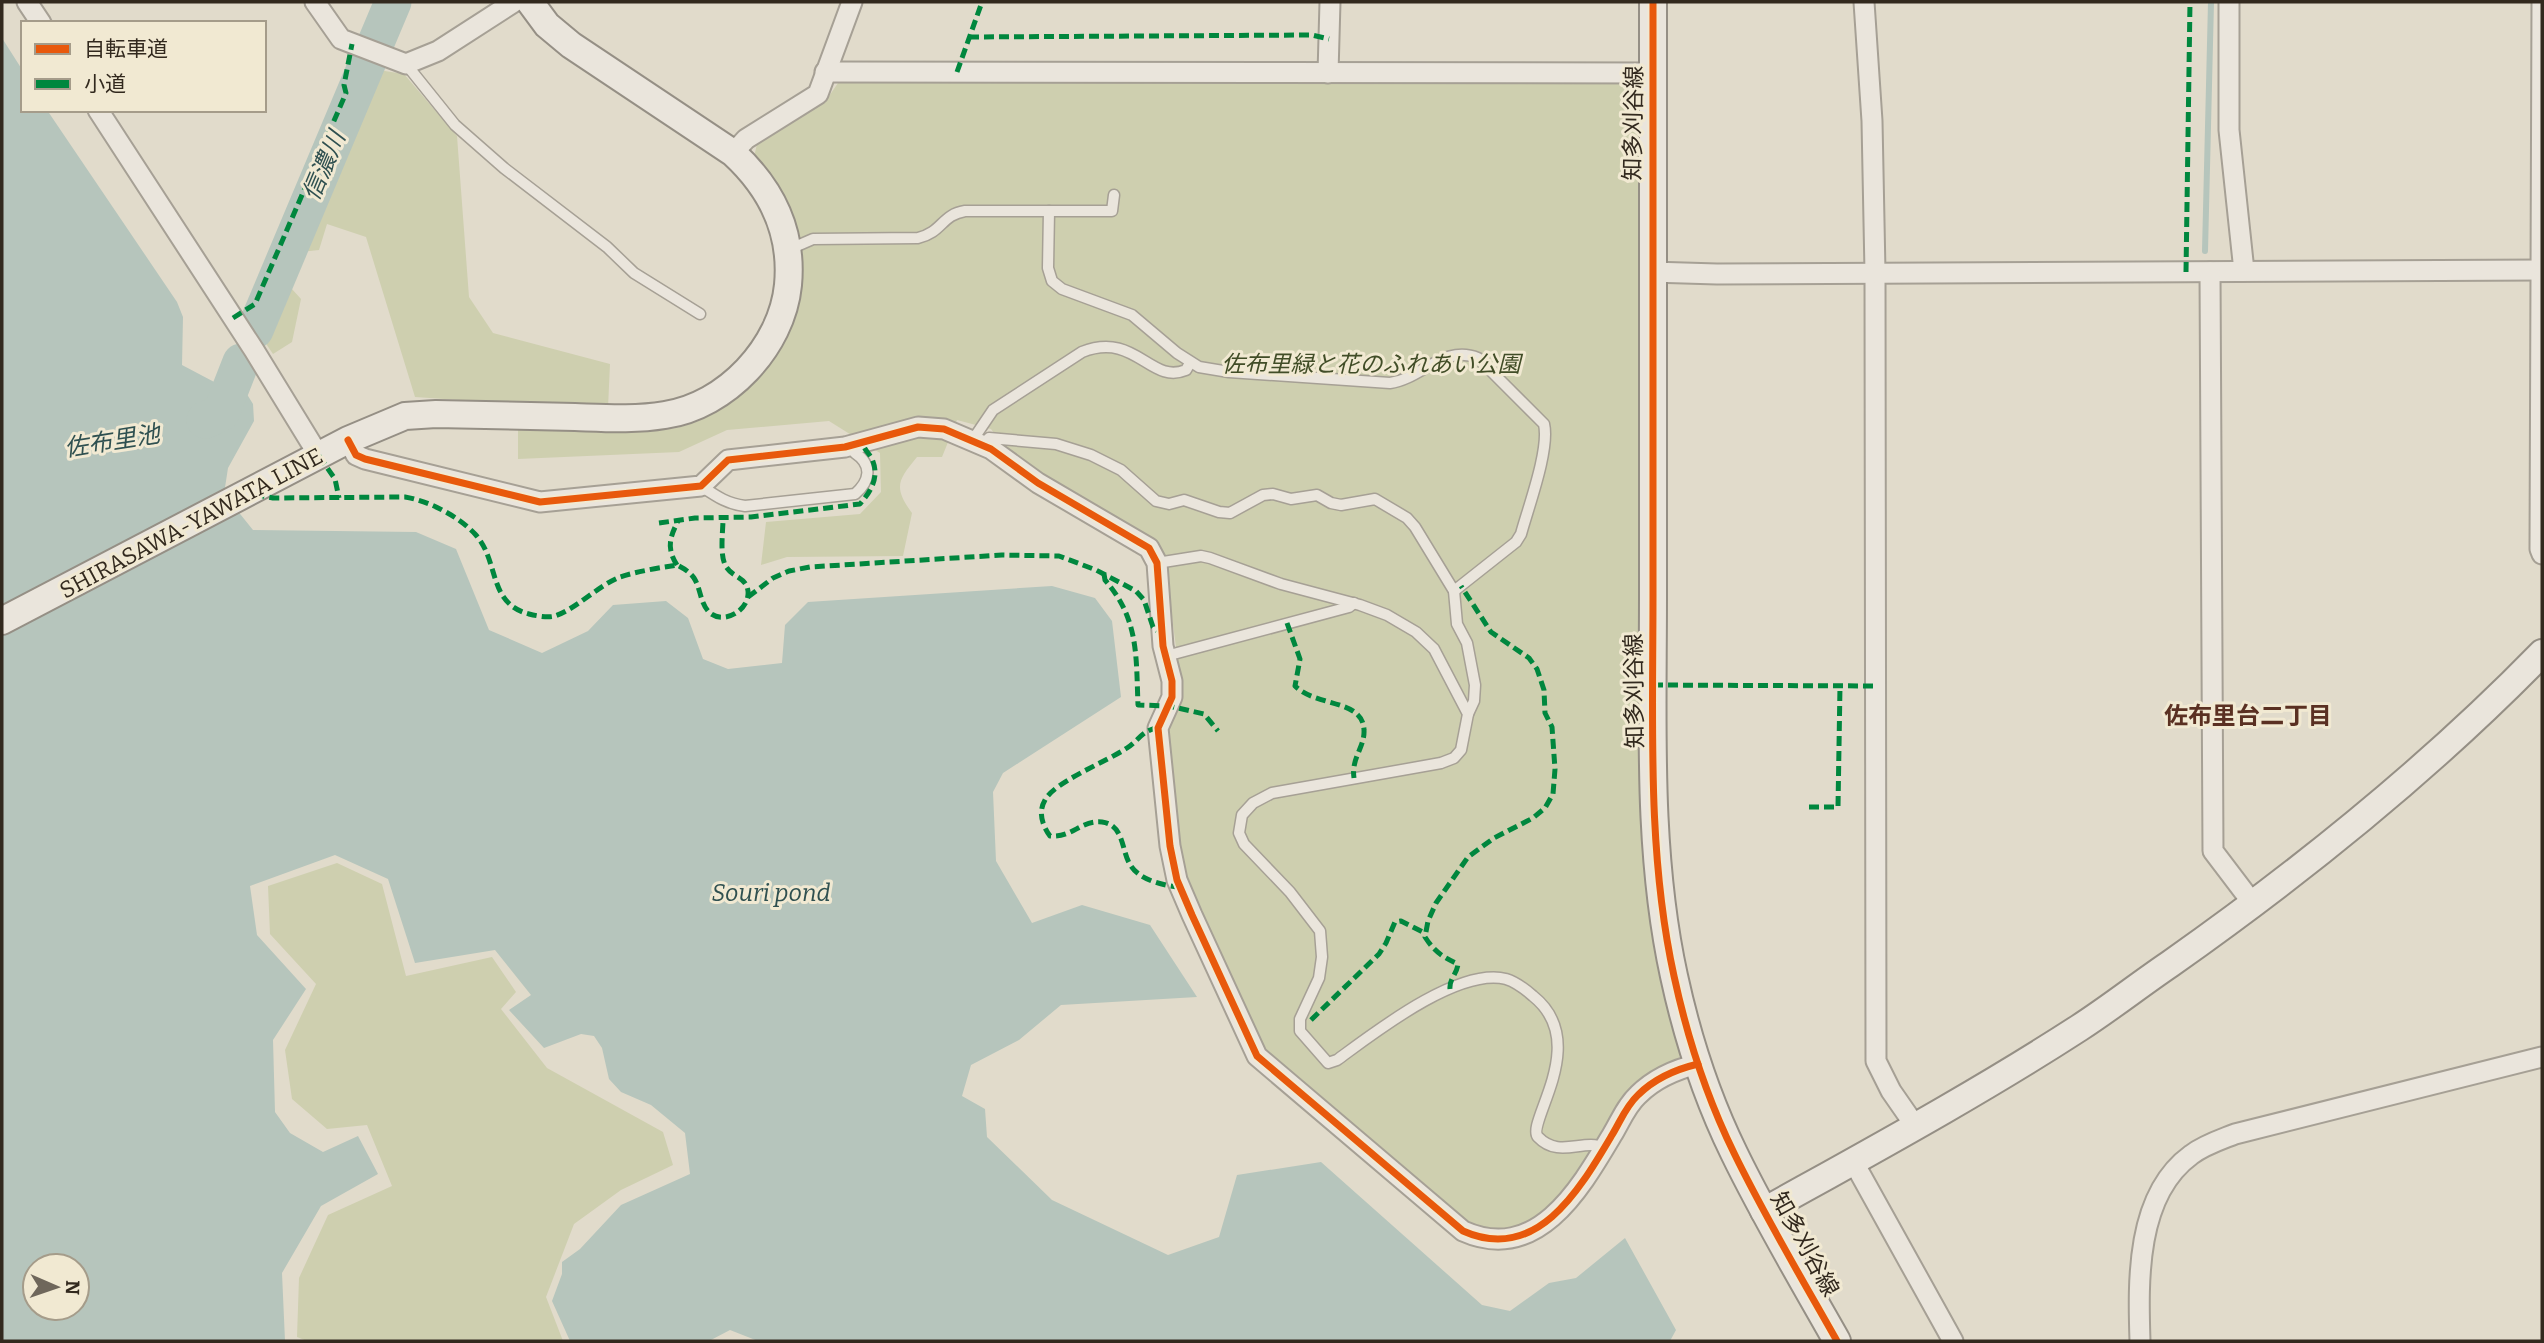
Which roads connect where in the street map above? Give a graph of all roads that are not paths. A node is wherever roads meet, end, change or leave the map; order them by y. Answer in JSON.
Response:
{"nodes":[{"id":1,"x":27,"y":2,"type":"edge"},
{"id":2,"x":315,"y":2,"type":"edge"},
{"id":3,"x":514,"y":2,"type":"edge"},
{"id":4,"x":530,"y":2,"type":"edge"},
{"id":5,"x":852,"y":2,"type":"edge"},
{"id":6,"x":1330,"y":2,"type":"edge"},
{"id":7,"x":1653,"y":2,"type":"edge"},
{"id":8,"x":1864,"y":2,"type":"edge"},
{"id":9,"x":2229,"y":2,"type":"edge"},
{"id":10,"x":2542,"y":2,"type":"edge"},
{"id":11,"x":40,"y":21,"type":"edge"},
{"id":12,"x":406,"y":64,"type":"junction"},
{"id":13,"x":825,"y":72,"type":"junction"},
{"id":14,"x":1328,"y":73,"type":"junction"},
{"id":15,"x":1653,"y":73,"type":"junction"},
{"id":16,"x":99,"y":112,"type":"edge"},
{"id":17,"x":733,"y":153,"type":"junction"},
{"id":18,"x":1114,"y":195,"type":"dead end"},
{"id":19,"x":1049,"y":211,"type":"junction"},
{"id":20,"x":789,"y":249,"type":"junction"},
{"id":21,"x":2541,"y":270,"type":"edge"},
{"id":22,"x":2244,"y":271,"type":"junction"},
{"id":23,"x":1651,"y":272,"type":"junction"},
{"id":24,"x":1875,"y":272,"type":"junction"},
{"id":25,"x":2210,"y":272,"type":"junction"},
{"id":26,"x":700,"y":314,"type":"dead end"},
{"id":27,"x":1190,"y":363,"type":"junction"},
{"id":28,"x":348,"y":440,"type":"junction"},
{"id":29,"x":977,"y":443,"type":"junction"},
{"id":30,"x":854,"y":446,"type":"junction"},
{"id":31,"x":319,"y":456,"type":"junction"},
{"id":32,"x":701,"y":486,"type":"junction"},
{"id":33,"x":2542,"y":554,"type":"edge"},
{"id":34,"x":1157,"y":563,"type":"junction"},
{"id":35,"x":1454,"y":592,"type":"junction"},
{"id":36,"x":1354,"y":603,"type":"junction"},
{"id":37,"x":2,"y":621,"type":"edge"},
{"id":38,"x":2542,"y":653,"type":"edge"},
{"id":39,"x":1166,"y":656,"type":"junction"},
{"id":40,"x":1468,"y":714,"type":"junction"},
{"id":41,"x":2254,"y":905,"type":"junction"},
{"id":42,"x":2542,"y":1057,"type":"edge"},
{"id":43,"x":1698,"y":1064,"type":"junction"},
{"id":44,"x":1916,"y":1126,"type":"junction"},
{"id":45,"x":1604,"y":1148,"type":"junction"},
{"id":46,"x":1853,"y":1161,"type":"junction"},
{"id":47,"x":1764,"y":1211,"type":"junction"},
{"id":48,"x":1837,"y":1341,"type":"edge"},
{"id":49,"x":1953,"y":1341,"type":"edge"},
{"id":50,"x":2140,"y":1341,"type":"edge"}],
"edges":[{"from":1,"to":11,"type":"street"},
{"from":2,"to":12,"type":"street"},
{"from":3,"to":12,"type":"street"},
{"from":4,"to":17,"type":"street","name":"SHIRASAWA-YAWATA LINE"},
{"from":5,"to":13,"type":"street"},
{"from":6,"to":14,"type":"street"},
{"from":7,"to":15,"type":"street","name":"知多刈谷線"},
{"from":8,"to":24,"type":"street"},
{"from":9,"to":22,"type":"street"},
{"from":10,"to":21,"type":"street"},
{"from":12,"to":26,"type":"lane"},
{"from":13,"to":14,"type":"street"},
{"from":13,"to":17,"type":"street"},
{"from":14,"to":15,"type":"street"},
{"from":15,"to":23,"type":"street","name":"知多刈谷線"},
{"from":16,"to":31,"type":"street"},
{"from":17,"to":20,"type":"street","name":"SHIRASAWA-YAWATA LINE"},
{"from":18,"to":19,"type":"lane"},
{"from":19,"to":20,"type":"lane"},
{"from":19,"to":27,"type":"lane"},
{"from":20,"to":28,"type":"street","name":"SHIRASAWA-YAWATA LINE"},
{"from":21,"to":22,"type":"street"},
{"from":21,"to":33,"type":"street"},
{"from":22,"to":25,"type":"street"},
{"from":23,"to":24,"type":"street"},
{"from":23,"to":43,"type":"street","name":"知多刈谷線"},
{"from":24,"to":25,"type":"street"},
{"from":24,"to":44,"type":"street"},
{"from":25,"to":41,"type":"street"},
{"from":27,"to":29,"type":"lane"},
{"from":27,"to":35,"type":"lane"},
{"from":28,"to":31,"type":"street","name":"SHIRASAWA-YAWATA LINE"},
{"from":28,"to":32,"type":"street"},
{"from":29,"to":30,"type":"street"},
{"from":29,"to":34,"type":"street"},
{"from":29,"to":35,"type":"lane"},
{"from":30,"to":32,"type":"street"},
{"from":30,"to":32,"type":"lane"},
{"from":31,"to":37,"type":"street","name":"SHIRASAWA-YAWATA LINE"},
{"from":34,"to":36,"type":"lane"},
{"from":34,"to":39,"type":"street"},
{"from":35,"to":40,"type":"lane"},
{"from":36,"to":39,"type":"lane"},
{"from":36,"to":40,"type":"lane"},
{"from":38,"to":41,"type":"street"},
{"from":39,"to":45,"type":"street"},
{"from":40,"to":45,"type":"lane"},
{"from":41,"to":44,"type":"street"},
{"from":42,"to":50,"type":"street"},
{"from":43,"to":45,"type":"street"},
{"from":43,"to":47,"type":"street","name":"知多刈谷線"},
{"from":44,"to":46,"type":"street"},
{"from":46,"to":47,"type":"street"},
{"from":46,"to":49,"type":"street"},
{"from":47,"to":48,"type":"street","name":"知多刈谷線"}]}
